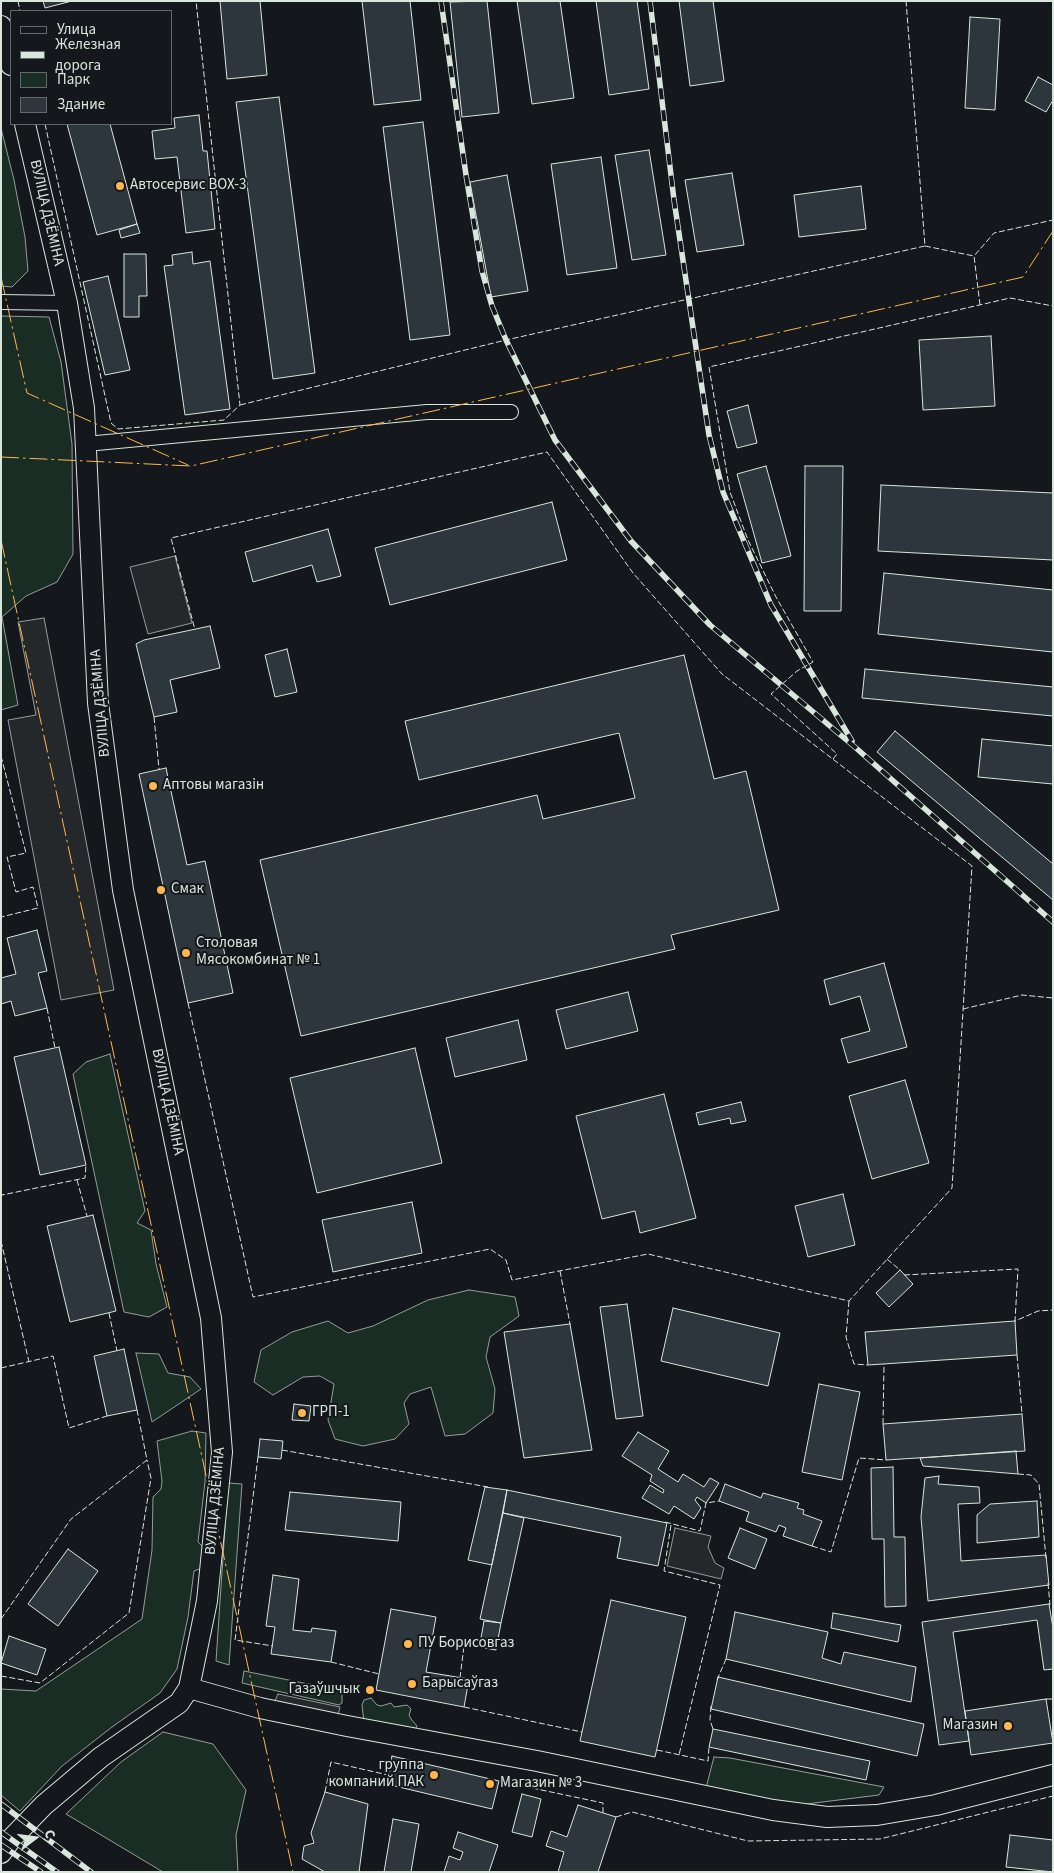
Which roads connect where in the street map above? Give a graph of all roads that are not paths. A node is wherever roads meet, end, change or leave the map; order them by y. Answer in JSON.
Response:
{"nodes":[{"id":1,"x":1,"y":26,"type":"edge"},
{"id":2,"x":10,"y":61,"type":"edge"},
{"id":3,"x":25,"y":125,"type":"edge"},
{"id":4,"x":1,"y":302,"type":"edge"},
{"id":5,"x":67,"y":303,"type":"junction"},
{"id":6,"x":511,"y":412,"type":"dead end"},
{"id":7,"x":86,"y":444,"type":"junction"},
{"id":8,"x":189,"y":1688,"type":"junction"},
{"id":9,"x":1053,"y":1775,"type":"edge"},
{"id":10,"x":1,"y":1853,"type":"edge"}],
"edges":[{"from":1,"to":2,"type":"main road"},
{"from":3,"to":5,"type":"main road","name":"ВУЛІЦА ДЗЁМІНА"},
{"from":4,"to":5,"type":"street"},
{"from":5,"to":7,"type":"main road","name":"ВУЛІЦА ДЗЁМІНА"},
{"from":6,"to":7,"type":"street"},
{"from":7,"to":8,"type":"main road","name":"ВУЛІЦА ДЗЁМІНА"},
{"from":8,"to":9,"type":"main road"},
{"from":8,"to":10,"type":"main road","name":"ВУЛІЦА ДЗЁМІНА"}]}
